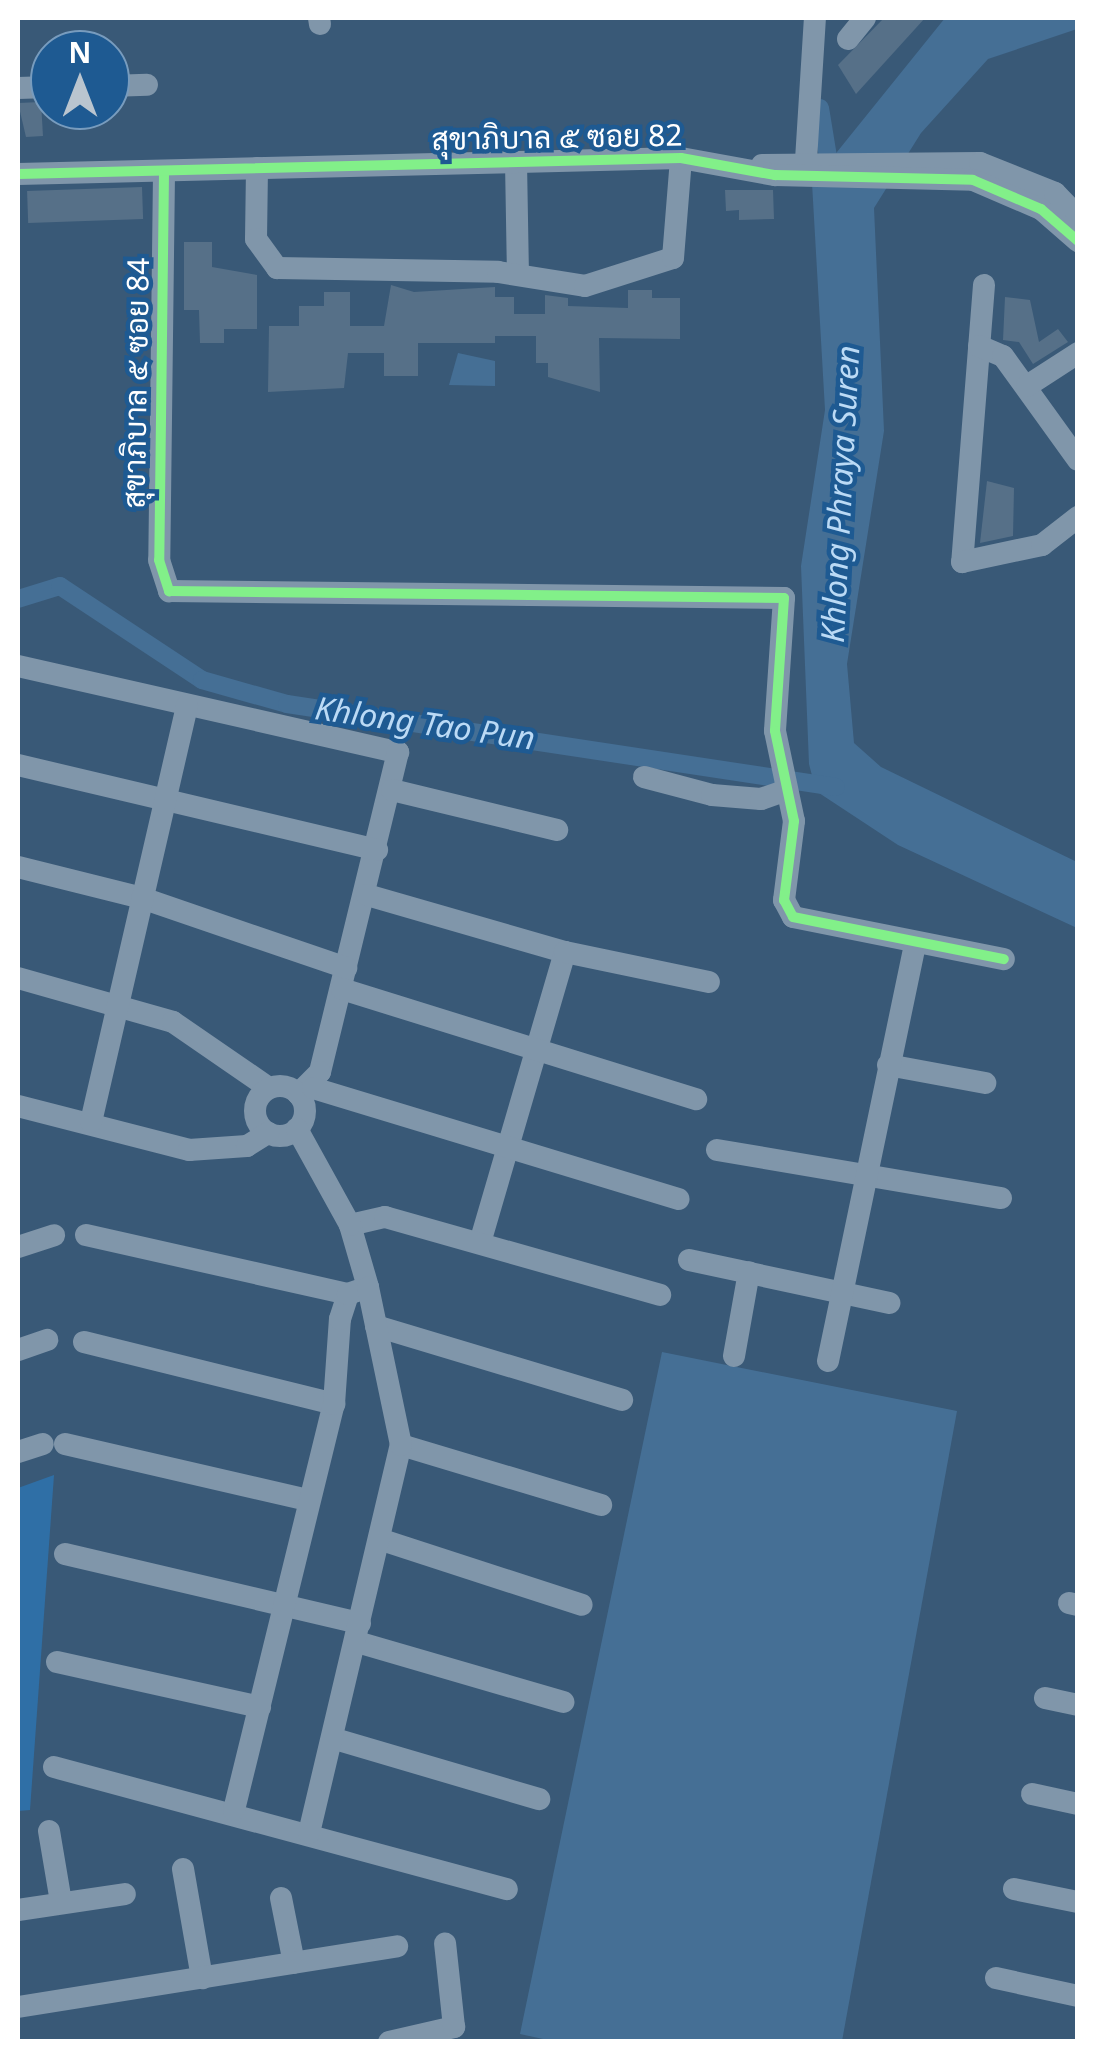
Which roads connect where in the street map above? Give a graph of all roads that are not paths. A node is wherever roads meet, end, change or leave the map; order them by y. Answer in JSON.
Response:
{"nodes":[{"id":1,"x":815,"y":18,"type":"edge"},
{"id":2,"x":866,"y":18,"type":"edge"},
{"id":3,"x":848,"y":38,"type":"dead end"},
{"id":4,"x":130,"y":85,"type":"edge"},
{"id":5,"x":147,"y":85,"type":"dead end"},
{"id":6,"x":681,"y":158,"type":"junction"},
{"id":7,"x":516,"y":162,"type":"junction"},
{"id":8,"x":807,"y":165,"type":"junction"},
{"id":9,"x":257,"y":168,"type":"junction"},
{"id":10,"x":939,"y":169,"type":"junction"},
{"id":11,"x":164,"y":173,"type":"junction"},
{"id":12,"x":18,"y":174,"type":"edge"},
{"id":13,"x":1078,"y":217,"type":"edge"},
{"id":14,"x":1078,"y":241,"type":"edge"},
{"id":15,"x":518,"y":274,"type":"junction"},
{"id":16,"x":984,"y":286,"type":"dead end"},
{"id":17,"x":979,"y":346,"type":"junction"},
{"id":18,"x":1078,"y":353,"type":"edge"},
{"id":19,"x":1027,"y":386,"type":"junction"},
{"id":20,"x":1078,"y":460,"type":"edge"},
{"id":21,"x":1078,"y":517,"type":"edge"},
{"id":22,"x":18,"y":666,"type":"edge"},
{"id":23,"x":187,"y":706,"type":"junction"},
{"id":24,"x":18,"y":766,"type":"edge"},
{"id":25,"x":644,"y":776,"type":"dead end"},
{"id":26,"x":783,"y":782,"type":"junction"},
{"id":27,"x":392,"y":790,"type":"junction"},
{"id":28,"x":163,"y":798,"type":"junction"},
{"id":29,"x":557,"y":830,"type":"dead end"},
{"id":30,"x":377,"y":850,"type":"junction"},
{"id":31,"x":18,"y":867,"type":"edge"},
{"id":32,"x":367,"y":895,"type":"junction"},
{"id":33,"x":142,"y":898,"type":"junction"},
{"id":34,"x":916,"y":943,"type":"junction"},
{"id":35,"x":565,"y":952,"type":"junction"},
{"id":36,"x":1004,"y":958,"type":"dead end"},
{"id":37,"x":18,"y":978,"type":"edge"},
{"id":38,"x":344,"y":978,"type":"junction"},
{"id":39,"x":708,"y":982,"type":"dead end"},
{"id":40,"x":120,"y":1001,"type":"junction"},
{"id":41,"x":538,"y":1048,"type":"junction"},
{"id":42,"x":888,"y":1065,"type":"junction"},
{"id":43,"x":986,"y":1083,"type":"dead end"},
{"id":44,"x":269,"y":1088,"type":"junction"},
{"id":45,"x":306,"y":1091,"type":"junction"},
{"id":46,"x":696,"y":1099,"type":"dead end"},
{"id":47,"x":18,"y":1106,"type":"edge"},
{"id":48,"x":91,"y":1122,"type":"junction"},
{"id":49,"x":297,"y":1129,"type":"junction"},
{"id":50,"x":268,"y":1132,"type":"junction"},
{"id":51,"x":509,"y":1144,"type":"junction"},
{"id":52,"x":716,"y":1150,"type":"dead end"},
{"id":53,"x":866,"y":1180,"type":"junction"},
{"id":54,"x":1000,"y":1198,"type":"dead end"},
{"id":55,"x":678,"y":1199,"type":"dead end"},
{"id":56,"x":350,"y":1225,"type":"junction"},
{"id":57,"x":54,"y":1235,"type":"dead end"},
{"id":58,"x":86,"y":1235,"type":"dead end"},
{"id":59,"x":480,"y":1242,"type":"junction"},
{"id":60,"x":18,"y":1247,"type":"edge"},
{"id":61,"x":689,"y":1260,"type":"dead end"},
{"id":62,"x":749,"y":1272,"type":"junction"},
{"id":63,"x":358,"y":1291,"type":"junction"},
{"id":64,"x":841,"y":1294,"type":"junction"},
{"id":65,"x":660,"y":1295,"type":"dead end"},
{"id":66,"x":890,"y":1303,"type":"dead end"},
{"id":67,"x":376,"y":1326,"type":"junction"},
{"id":68,"x":47,"y":1340,"type":"dead end"},
{"id":69,"x":84,"y":1342,"type":"dead end"},
{"id":70,"x":18,"y":1350,"type":"edge"},
{"id":71,"x":734,"y":1356,"type":"dead end"},
{"id":72,"x":828,"y":1360,"type":"dead end"},
{"id":73,"x":622,"y":1400,"type":"dead end"},
{"id":74,"x":334,"y":1404,"type":"junction"},
{"id":75,"x":401,"y":1445,"type":"junction"},
{"id":76,"x":18,"y":1452,"type":"edge"},
{"id":77,"x":307,"y":1500,"type":"junction"},
{"id":78,"x":601,"y":1505,"type":"dead end"},
{"id":79,"x":379,"y":1539,"type":"junction"},
{"id":80,"x":65,"y":1554,"type":"dead end"},
{"id":81,"x":582,"y":1605,"type":"dead end"},
{"id":82,"x":286,"y":1606,"type":"junction"},
{"id":83,"x":358,"y":1632,"type":"junction"},
{"id":84,"x":57,"y":1662,"type":"dead end"},
{"id":85,"x":1045,"y":1698,"type":"dead end"},
{"id":86,"x":563,"y":1702,"type":"dead end"},
{"id":87,"x":1078,"y":1705,"type":"edge"},
{"id":88,"x":260,"y":1707,"type":"junction"},
{"id":89,"x":335,"y":1739,"type":"junction"},
{"id":90,"x":54,"y":1767,"type":"dead end"},
{"id":91,"x":1032,"y":1794,"type":"dead end"},
{"id":92,"x":538,"y":1798,"type":"dead end"},
{"id":93,"x":1078,"y":1804,"type":"edge"},
{"id":94,"x":234,"y":1810,"type":"junction"},
{"id":95,"x":49,"y":1831,"type":"dead end"},
{"id":96,"x":309,"y":1833,"type":"junction"},
{"id":97,"x":184,"y":1869,"type":"dead end"},
{"id":98,"x":507,"y":1889,"type":"dead end"},
{"id":99,"x":1014,"y":1889,"type":"dead end"},
{"id":100,"x":125,"y":1894,"type":"dead end"},
{"id":101,"x":281,"y":1898,"type":"dead end"},
{"id":102,"x":61,"y":1902,"type":"junction"},
{"id":103,"x":1078,"y":1902,"type":"edge"},
{"id":104,"x":18,"y":1910,"type":"edge"},
{"id":105,"x":446,"y":1943,"type":"dead end"},
{"id":106,"x":397,"y":1946,"type":"dead end"},
{"id":107,"x":294,"y":1963,"type":"junction"},
{"id":108,"x":202,"y":1978,"type":"junction"},
{"id":109,"x":996,"y":1978,"type":"dead end"},
{"id":110,"x":1078,"y":1996,"type":"edge"},
{"id":111,"x":18,"y":2007,"type":"edge"},
{"id":112,"x":388,"y":2042,"type":"edge"}],
"edges":[{"from":1,"to":8,"type":"street"},
{"from":2,"to":3,"type":"street"},
{"from":4,"to":5,"type":"street"},
{"from":6,"to":7,"type":"street","name":"สุขาภิบาล ๕ ซอย 82"},
{"from":6,"to":8,"type":"street","name":"สุขาภิบาล ๕ ซอย 82"},
{"from":6,"to":15,"type":"street"},
{"from":7,"to":9,"type":"street","name":"สุขาภิบาล ๕ ซอย 82"},
{"from":7,"to":15,"type":"street"},
{"from":8,"to":10,"type":"street","name":"สุขาภิบาล ๕ ซอย 82"},
{"from":9,"to":11,"type":"street","name":"สุขาภิบาล ๕ ซอย 82"},
{"from":9,"to":15,"type":"street"},
{"from":10,"to":13,"type":"street","name":"สุขาภิบาล ๕ ซอย 82"},
{"from":10,"to":14,"type":"street","name":"สุขาภิบาล ๕ ซอย 82"},
{"from":11,"to":12,"type":"street","name":"สุขาภิบาล ๕ ซอย 82"},
{"from":11,"to":26,"type":"street","name":"สุขาภิบาล ๕ ซอย 84"},
{"from":16,"to":17,"type":"street"},
{"from":17,"to":19,"type":"street"},
{"from":17,"to":21,"type":"street"},
{"from":18,"to":19,"type":"street"},
{"from":19,"to":20,"type":"street"},
{"from":22,"to":23,"type":"street"},
{"from":23,"to":27,"type":"street"},
{"from":23,"to":28,"type":"street"},
{"from":24,"to":28,"type":"street"},
{"from":25,"to":26,"type":"street"},
{"from":26,"to":34,"type":"street"},
{"from":27,"to":29,"type":"street"},
{"from":27,"to":30,"type":"street"},
{"from":28,"to":30,"type":"street"},
{"from":28,"to":33,"type":"street"},
{"from":30,"to":32,"type":"street"},
{"from":31,"to":33,"type":"street"},
{"from":32,"to":35,"type":"street"},
{"from":32,"to":38,"type":"street"},
{"from":33,"to":38,"type":"street"},
{"from":33,"to":40,"type":"street"},
{"from":34,"to":36,"type":"street"},
{"from":34,"to":42,"type":"street"},
{"from":35,"to":39,"type":"street"},
{"from":35,"to":41,"type":"street"},
{"from":37,"to":40,"type":"street"},
{"from":38,"to":41,"type":"street"},
{"from":38,"to":45,"type":"street"},
{"from":40,"to":44,"type":"street"},
{"from":40,"to":48,"type":"street"},
{"from":41,"to":46,"type":"street"},
{"from":41,"to":51,"type":"street"},
{"from":42,"to":43,"type":"street"},
{"from":42,"to":53,"type":"street"},
{"from":44,"to":45,"type":"street"},
{"from":44,"to":50,"type":"street"},
{"from":45,"to":49,"type":"street"},
{"from":45,"to":51,"type":"street"},
{"from":47,"to":48,"type":"street"},
{"from":48,"to":50,"type":"street"},
{"from":49,"to":50,"type":"street"},
{"from":49,"to":56,"type":"street"},
{"from":51,"to":55,"type":"street"},
{"from":51,"to":59,"type":"street"},
{"from":52,"to":53,"type":"street"},
{"from":53,"to":54,"type":"street"},
{"from":53,"to":64,"type":"street"},
{"from":56,"to":59,"type":"street"},
{"from":56,"to":63,"type":"street"},
{"from":57,"to":60,"type":"street"},
{"from":58,"to":63,"type":"street"},
{"from":59,"to":65,"type":"street"},
{"from":61,"to":62,"type":"street"},
{"from":62,"to":64,"type":"street"},
{"from":62,"to":71,"type":"street"},
{"from":63,"to":67,"type":"street"},
{"from":63,"to":74,"type":"street"},
{"from":64,"to":66,"type":"street"},
{"from":64,"to":72,"type":"street"},
{"from":67,"to":73,"type":"street"},
{"from":67,"to":75,"type":"street"},
{"from":68,"to":70,"type":"street"},
{"from":69,"to":74,"type":"street"},
{"from":74,"to":77,"type":"street"},
{"from":75,"to":78,"type":"street"},
{"from":75,"to":79,"type":"street"},
{"from":76,"to":77,"type":"street"},
{"from":77,"to":82,"type":"street"},
{"from":79,"to":81,"type":"street"},
{"from":79,"to":83,"type":"street"},
{"from":80,"to":82,"type":"street"},
{"from":82,"to":83,"type":"street"},
{"from":82,"to":88,"type":"street"},
{"from":83,"to":86,"type":"street"},
{"from":83,"to":89,"type":"street"},
{"from":84,"to":88,"type":"street"},
{"from":85,"to":87,"type":"street"},
{"from":88,"to":94,"type":"street"},
{"from":89,"to":92,"type":"street"},
{"from":89,"to":96,"type":"street"},
{"from":90,"to":94,"type":"street"},
{"from":91,"to":93,"type":"street"},
{"from":94,"to":96,"type":"street"},
{"from":95,"to":102,"type":"street"},
{"from":96,"to":98,"type":"street"},
{"from":97,"to":108,"type":"street"},
{"from":99,"to":103,"type":"street"},
{"from":100,"to":102,"type":"street"},
{"from":101,"to":107,"type":"street"},
{"from":102,"to":104,"type":"street"},
{"from":105,"to":112,"type":"street"},
{"from":106,"to":107,"type":"street"},
{"from":107,"to":108,"type":"street"},
{"from":108,"to":111,"type":"street"},
{"from":109,"to":110,"type":"street"}]}
